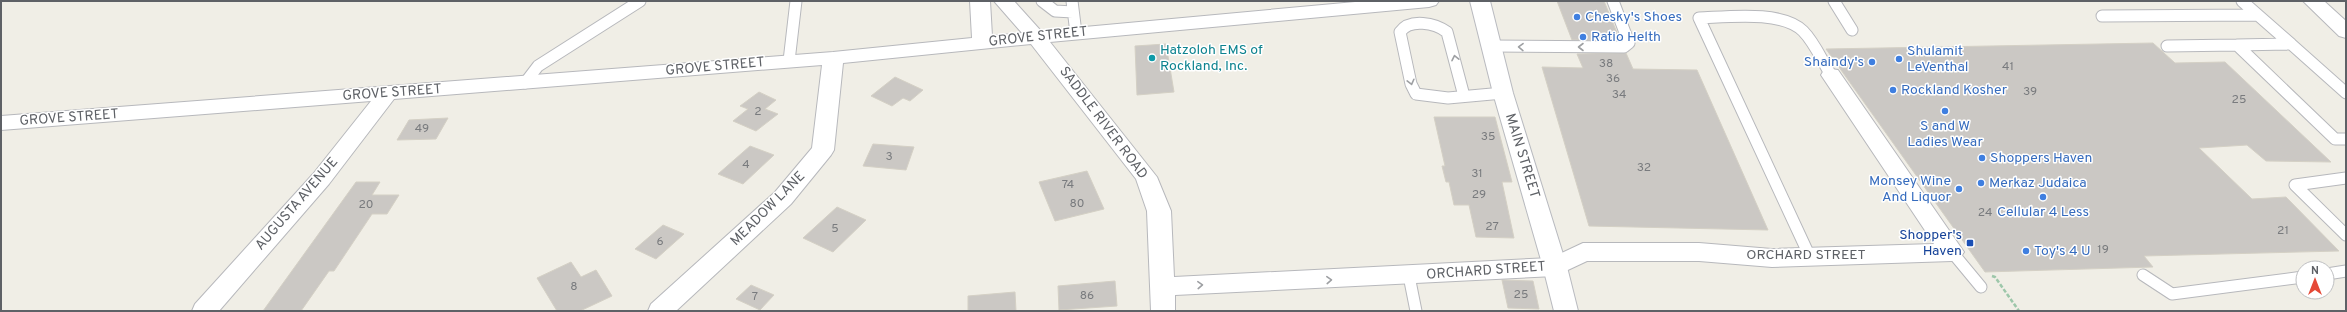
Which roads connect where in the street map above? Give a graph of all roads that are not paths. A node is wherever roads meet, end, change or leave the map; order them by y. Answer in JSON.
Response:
{"nodes":[{"id":1,"x":640,"y":1,"type":"edge"},
{"id":2,"x":796,"y":1,"type":"edge"},
{"id":3,"x":980,"y":1,"type":"edge"},
{"id":4,"x":1004,"y":1,"type":"edge"},
{"id":5,"x":1042,"y":1,"type":"edge"},
{"id":6,"x":1072,"y":1,"type":"edge"},
{"id":7,"x":1429,"y":1,"type":"edge"},
{"id":8,"x":1480,"y":1,"type":"edge"},
{"id":9,"x":1613,"y":1,"type":"edge"},
{"id":10,"x":1834,"y":1,"type":"edge"},
{"id":11,"x":2242,"y":1,"type":"edge"},
{"id":12,"x":2314,"y":1,"type":"edge"},
{"id":13,"x":1073,"y":12,"type":"junction"},
{"id":14,"x":2257,"y":15,"type":"junction"},
{"id":15,"x":2102,"y":16,"type":"dead end"},
{"id":16,"x":1852,"y":30,"type":"dead end"},
{"id":17,"x":2346,"y":32,"type":"edge"},
{"id":18,"x":1076,"y":33,"type":"junction"},
{"id":19,"x":1038,"y":38,"type":"junction"},
{"id":20,"x":982,"y":42,"type":"junction"},
{"id":21,"x":2291,"y":44,"type":"junction"},
{"id":22,"x":2237,"y":45,"type":"junction"},
{"id":23,"x":1492,"y":46,"type":"junction"},
{"id":24,"x":2167,"y":46,"type":"dead end"},
{"id":25,"x":833,"y":58,"type":"junction"},
{"id":26,"x":789,"y":61,"type":"junction"},
{"id":27,"x":1831,"y":75,"type":"joint"},
{"id":28,"x":525,"y":83,"type":"junction"},
{"id":29,"x":1503,"y":93,"type":"junction"},
{"id":30,"x":2346,"y":93,"type":"edge"},
{"id":31,"x":387,"y":94,"type":"junction"},
{"id":32,"x":1464,"y":96,"type":"junction"},
{"id":33,"x":1,"y":123,"type":"edge"},
{"id":34,"x":2341,"y":139,"type":"edge"},
{"id":35,"x":2346,"y":149,"type":"edge"},
{"id":36,"x":2346,"y":178,"type":"edge"},
{"id":37,"x":2340,"y":223,"type":"edge"},
{"id":38,"x":2346,"y":235,"type":"edge"},
{"id":39,"x":1952,"y":252,"type":"junction"},
{"id":40,"x":1810,"y":257,"type":"junction"},
{"id":41,"x":1555,"y":267,"type":"junction"},
{"id":42,"x":2346,"y":271,"type":"edge"},
{"id":43,"x":2335,"y":273,"type":"edge"},
{"id":44,"x":2143,"y":275,"type":"dead end"},
{"id":45,"x":1409,"y":276,"type":"junction"},
{"id":46,"x":2295,"y":278,"type":"edge"},
{"id":47,"x":1161,"y":287,"type":"junction"},
{"id":48,"x":1981,"y":287,"type":"dead end"},
{"id":49,"x":204,"y":311,"type":"edge"},
{"id":50,"x":660,"y":311,"type":"edge"},
{"id":51,"x":1163,"y":311,"type":"edge"},
{"id":52,"x":1416,"y":311,"type":"edge"},
{"id":53,"x":1566,"y":311,"type":"edge"}],
"edges":[{"from":1,"to":28,"type":"lane"},
{"from":2,"to":26,"type":"lane"},
{"from":3,"to":20,"type":"street"},
{"from":4,"to":19,"type":"street","name":"SADDLE RIVER ROAD"},
{"from":5,"to":13,"type":"lane"},
{"from":6,"to":13,"type":"lane"},
{"from":7,"to":18,"type":"street","name":"GROVE STREET"},
{"from":8,"to":23,"type":"street","name":"MAIN STREET"},
{"from":9,"to":23,"type":"lane","one_way":true},
{"from":10,"to":16,"type":"lane"},
{"from":11,"to":14,"type":"lane"},
{"from":12,"to":17,"type":"street"},
{"from":13,"to":18,"type":"lane"},
{"from":14,"to":15,"type":"lane"},
{"from":14,"to":21,"type":"lane"},
{"from":18,"to":19,"type":"street","name":"GROVE STREET"},
{"from":19,"to":20,"type":"street","name":"GROVE STREET"},
{"from":19,"to":47,"type":"street","name":"SADDLE RIVER ROAD"},
{"from":20,"to":25,"type":"street","name":"GROVE STREET"},
{"from":21,"to":22,"type":"lane"},
{"from":21,"to":30,"type":"lane"},
{"from":22,"to":24,"type":"lane"},
{"from":22,"to":34,"type":"lane"},
{"from":23,"to":29,"type":"street","name":"MAIN STREET"},
{"from":25,"to":26,"type":"street","name":"GROVE STREET"},
{"from":25,"to":50,"type":"street","name":"MEADOW LANE"},
{"from":26,"to":28,"type":"street","name":"GROVE STREET"},
{"from":27,"to":39,"type":"street"},
{"from":27,"to":40,"type":"lane"},
{"from":28,"to":31,"type":"street","name":"GROVE STREET"},
{"from":29,"to":32,"type":"lane"},
{"from":29,"to":41,"type":"street","name":"MAIN STREET"},
{"from":31,"to":33,"type":"street","name":"GROVE STREET"},
{"from":31,"to":49,"type":"street","name":"AUGUSTA AVENUE"},
{"from":32,"to":32,"type":"lane","one_way":true},
{"from":34,"to":35,"type":"lane"},
{"from":36,"to":37,"type":"lane"},
{"from":37,"to":38,"type":"lane"},
{"from":39,"to":40,"type":"street","name":"ORCHARD STREET"},
{"from":39,"to":48,"type":"lane"},
{"from":40,"to":41,"type":"street","name":"ORCHARD STREET"},
{"from":41,"to":45,"type":"street","name":"ORCHARD STREET"},
{"from":41,"to":53,"type":"street","name":"MAIN STREET"},
{"from":42,"to":43,"type":"lane"},
{"from":44,"to":46,"type":"lane"},
{"from":47,"to":45,"type":"street","name":"ORCHARD STREET","one_way":true},
{"from":45,"to":52,"type":"lane"},
{"from":47,"to":51,"type":"street","name":"SADDLE RIVER ROAD"}]}
